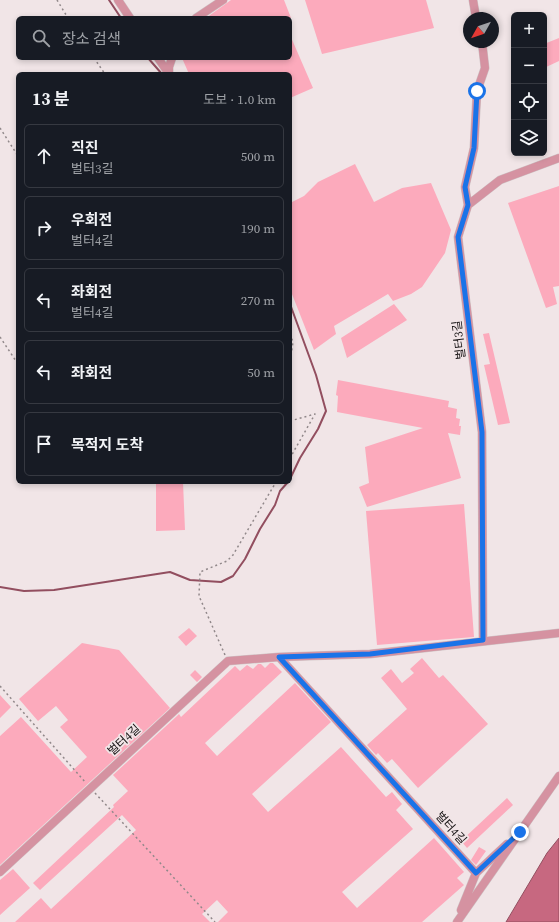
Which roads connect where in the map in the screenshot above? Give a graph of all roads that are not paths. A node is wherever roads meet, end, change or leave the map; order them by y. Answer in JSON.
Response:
{"nodes":[{"id":1,"x":118,"y":0,"type":"edge"},
{"id":2,"x":223,"y":0,"type":"edge"},
{"id":3,"x":473,"y":0,"type":"edge"},
{"id":4,"x":475,"y":12,"type":"edge"},
{"id":5,"x":129,"y":16,"type":"edge"},
{"id":6,"x":199,"y":16,"type":"edge"},
{"id":7,"x":483,"y":48,"type":"edge"},
{"id":8,"x":159,"y":60,"type":"edge"},
{"id":9,"x":171,"y":60,"type":"edge"},
{"id":10,"x":168,"y":72,"type":"edge"},
{"id":11,"x":169,"y":72,"type":"edge"},
{"id":12,"x":559,"y":158,"type":"edge"},
{"id":13,"x":468,"y":205,"type":"junction"},
{"id":14,"x":559,"y":633,"type":"edge"},
{"id":15,"x":483,"y":640,"type":"junction"},
{"id":16,"x":279,"y":657,"type":"junction"},
{"id":17,"x":559,"y":776,"type":"edge"},
{"id":18,"x":520,"y":832,"type":"junction"},
{"id":19,"x":0,"y":872,"type":"edge"},
{"id":20,"x":476,"y":873,"type":"junction"},
{"id":21,"x":457,"y":922,"type":"edge"}],
"edges":[{"from":1,"to":5,"type":"street"},
{"from":2,"to":6,"type":"street"},
{"from":3,"to":4,"type":"street"},
{"from":7,"to":13,"type":"street","name":"벌터3길"},
{"from":8,"to":10,"type":"street"},
{"from":9,"to":11,"type":"street"},
{"from":12,"to":13,"type":"street"},
{"from":13,"to":15,"type":"street","name":"벌터3길"},
{"from":14,"to":15,"type":"street"},
{"from":15,"to":16,"type":"street"},
{"from":16,"to":19,"type":"street","name":"벌터4길"},
{"from":16,"to":20,"type":"street","name":"벌터4길"},
{"from":17,"to":18,"type":"street"},
{"from":18,"to":20,"type":"street"},
{"from":18,"to":21,"type":"street"},
{"from":20,"to":21,"type":"street"}]}
